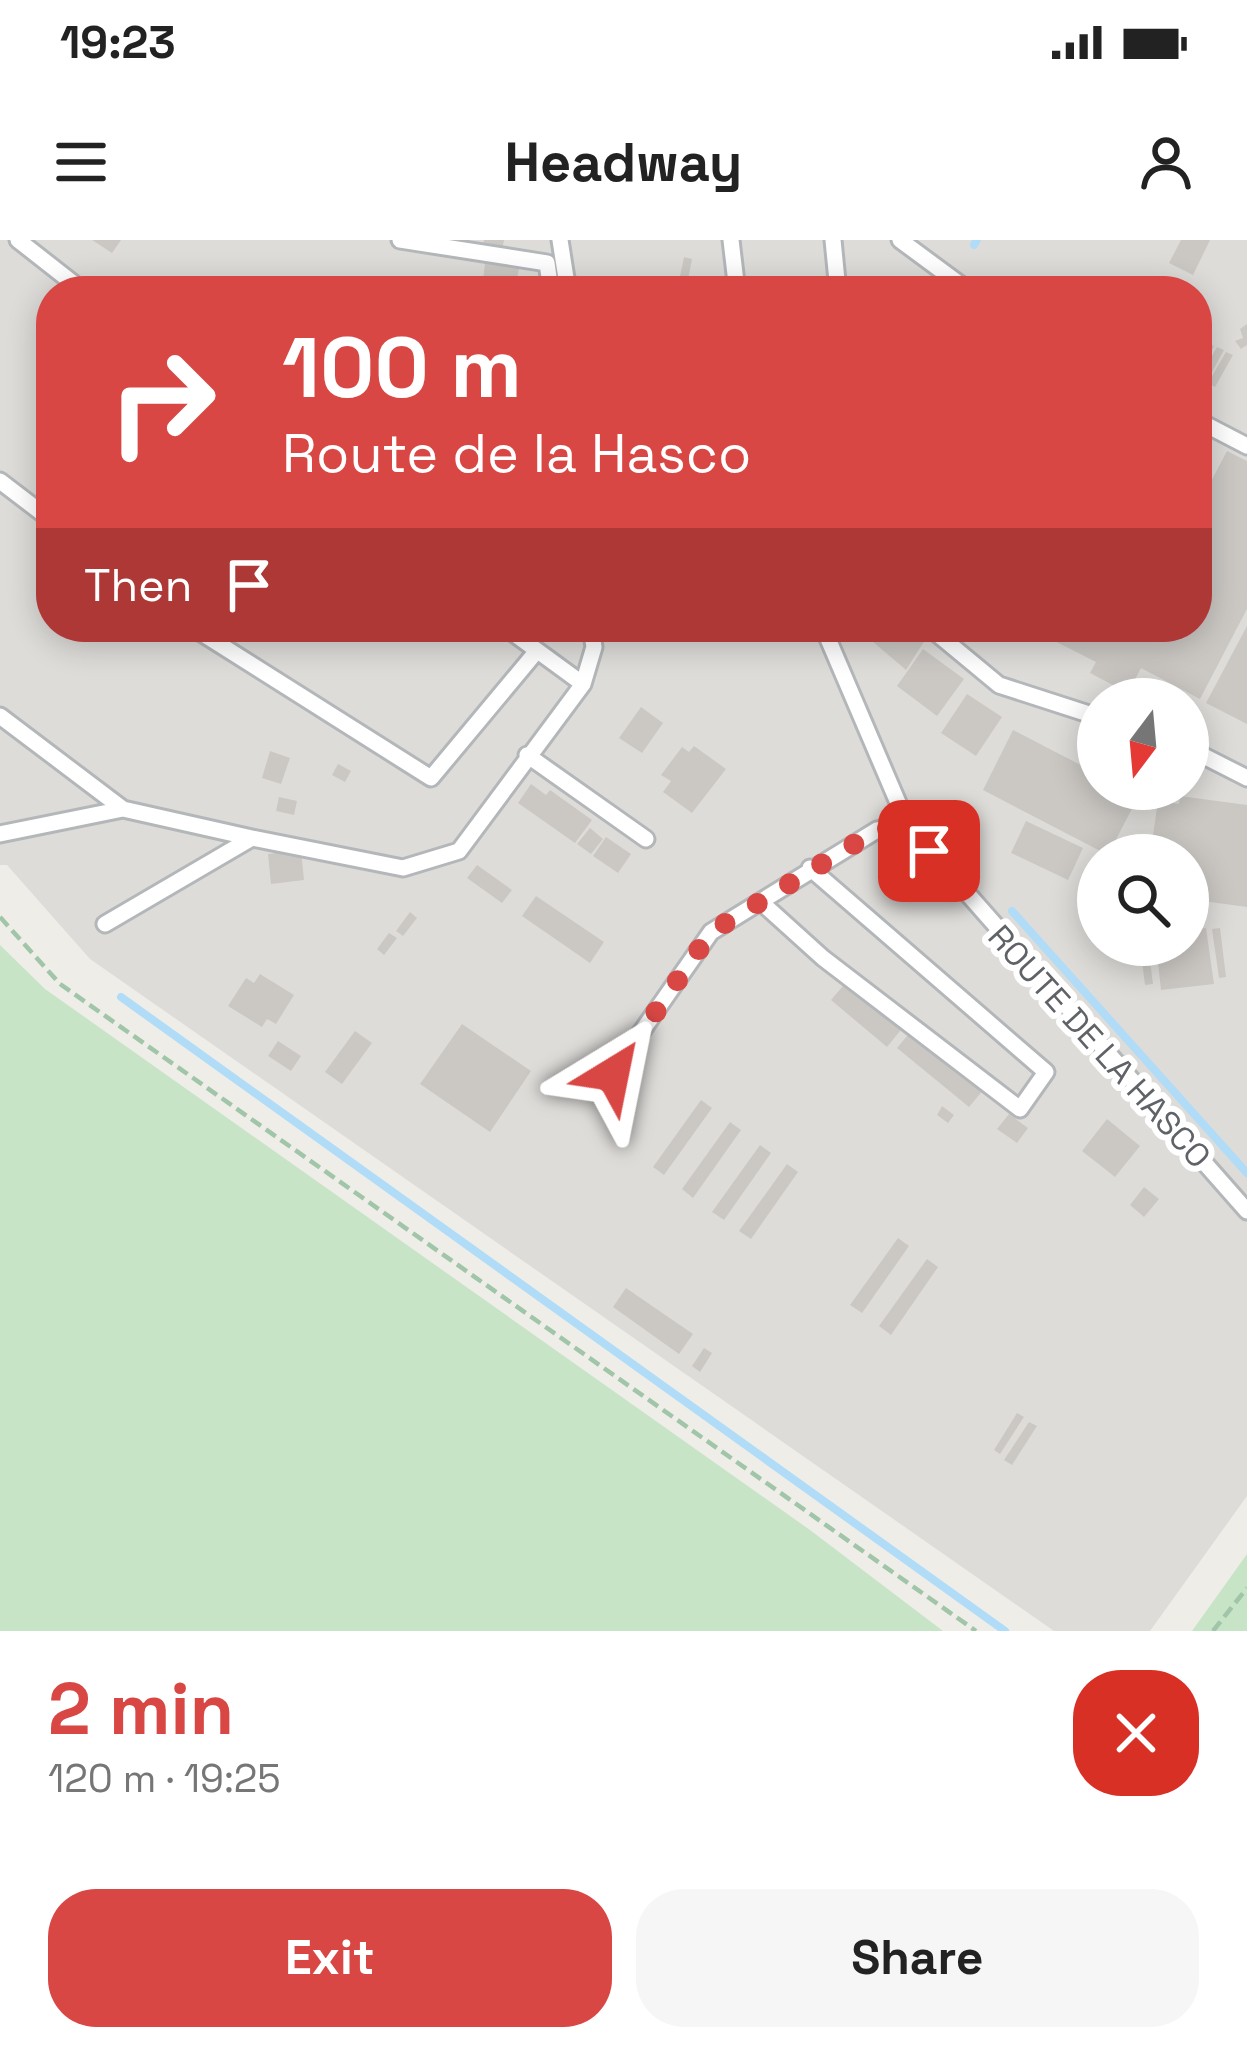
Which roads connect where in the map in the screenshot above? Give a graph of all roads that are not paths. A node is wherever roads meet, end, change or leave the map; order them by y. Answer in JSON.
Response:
{"nodes":[{"id":1,"x":18,"y":240,"type":"edge"},
{"id":2,"x":400,"y":240,"type":"edge"},
{"id":3,"x":560,"y":240,"type":"edge"},
{"id":4,"x":731,"y":240,"type":"edge"},
{"id":5,"x":833,"y":240,"type":"edge"},
{"id":6,"x":900,"y":240,"type":"edge"},
{"id":7,"x":63,"y":276,"type":"edge"},
{"id":8,"x":548,"y":276,"type":"edge"},
{"id":9,"x":566,"y":276,"type":"edge"},
{"id":10,"x":735,"y":276,"type":"edge"},
{"id":11,"x":837,"y":276,"type":"edge"},
{"id":12,"x":949,"y":276,"type":"edge"},
{"id":13,"x":1212,"y":428,"type":"edge"},
{"id":14,"x":1247,"y":446,"type":"edge"},
{"id":15,"x":0,"y":481,"type":"edge"},
{"id":16,"x":36,"y":509,"type":"edge"},
{"id":17,"x":216,"y":642,"type":"edge"},
{"id":18,"x":524,"y":642,"type":"edge"},
{"id":19,"x":593,"y":642,"type":"edge"},
{"id":20,"x":829,"y":642,"type":"edge"},
{"id":21,"x":947,"y":642,"type":"edge"},
{"id":22,"x":536,"y":652,"type":"junction"},
{"id":23,"x":583,"y":684,"type":"junction"},
{"id":24,"x":1077,"y":710,"type":"edge"},
{"id":25,"x":0,"y":716,"type":"edge"},
{"id":26,"x":527,"y":755,"type":"junction"},
{"id":27,"x":1209,"y":759,"type":"edge"},
{"id":28,"x":1247,"y":778,"type":"edge"},
{"id":29,"x":123,"y":809,"type":"junction"},
{"id":30,"x":908,"y":826,"type":"junction"},
{"id":31,"x":0,"y":834,"type":"edge"},
{"id":32,"x":252,"y":838,"type":"junction"},
{"id":33,"x":646,"y":839,"type":"dead end"},
{"id":34,"x":810,"y":868,"type":"junction"},
{"id":35,"x":760,"y":902,"type":"junction"},
{"id":36,"x":105,"y":924,"type":"dead end"},
{"id":37,"x":613,"y":1074,"type":"dead end"},
{"id":38,"x":1247,"y":1211,"type":"edge"}],
"edges":[{"from":1,"to":7,"type":"lane"},
{"from":2,"to":8,"type":"lane"},
{"from":3,"to":9,"type":"lane"},
{"from":4,"to":10,"type":"lane"},
{"from":5,"to":11,"type":"lane"},
{"from":6,"to":12,"type":"lane"},
{"from":13,"to":14,"type":"lane"},
{"from":15,"to":16,"type":"lane"},
{"from":17,"to":22,"type":"lane"},
{"from":18,"to":22,"type":"lane"},
{"from":19,"to":23,"type":"lane"},
{"from":20,"to":30,"type":"lane","name":"ROUTE DE LA HASCO"},
{"from":21,"to":24,"type":"lane"},
{"from":22,"to":23,"type":"lane"},
{"from":23,"to":26,"type":"lane"},
{"from":25,"to":29,"type":"lane"},
{"from":26,"to":32,"type":"lane"},
{"from":26,"to":33,"type":"lane"},
{"from":27,"to":28,"type":"lane"},
{"from":29,"to":31,"type":"lane"},
{"from":29,"to":32,"type":"lane"},
{"from":30,"to":34,"type":"lane"},
{"from":30,"to":38,"type":"lane","name":"ROUTE DE LA HASCO"},
{"from":32,"to":36,"type":"lane"},
{"from":34,"to":35,"type":"lane"},
{"from":34,"to":35,"type":"lane"},
{"from":35,"to":37,"type":"lane"}]}
